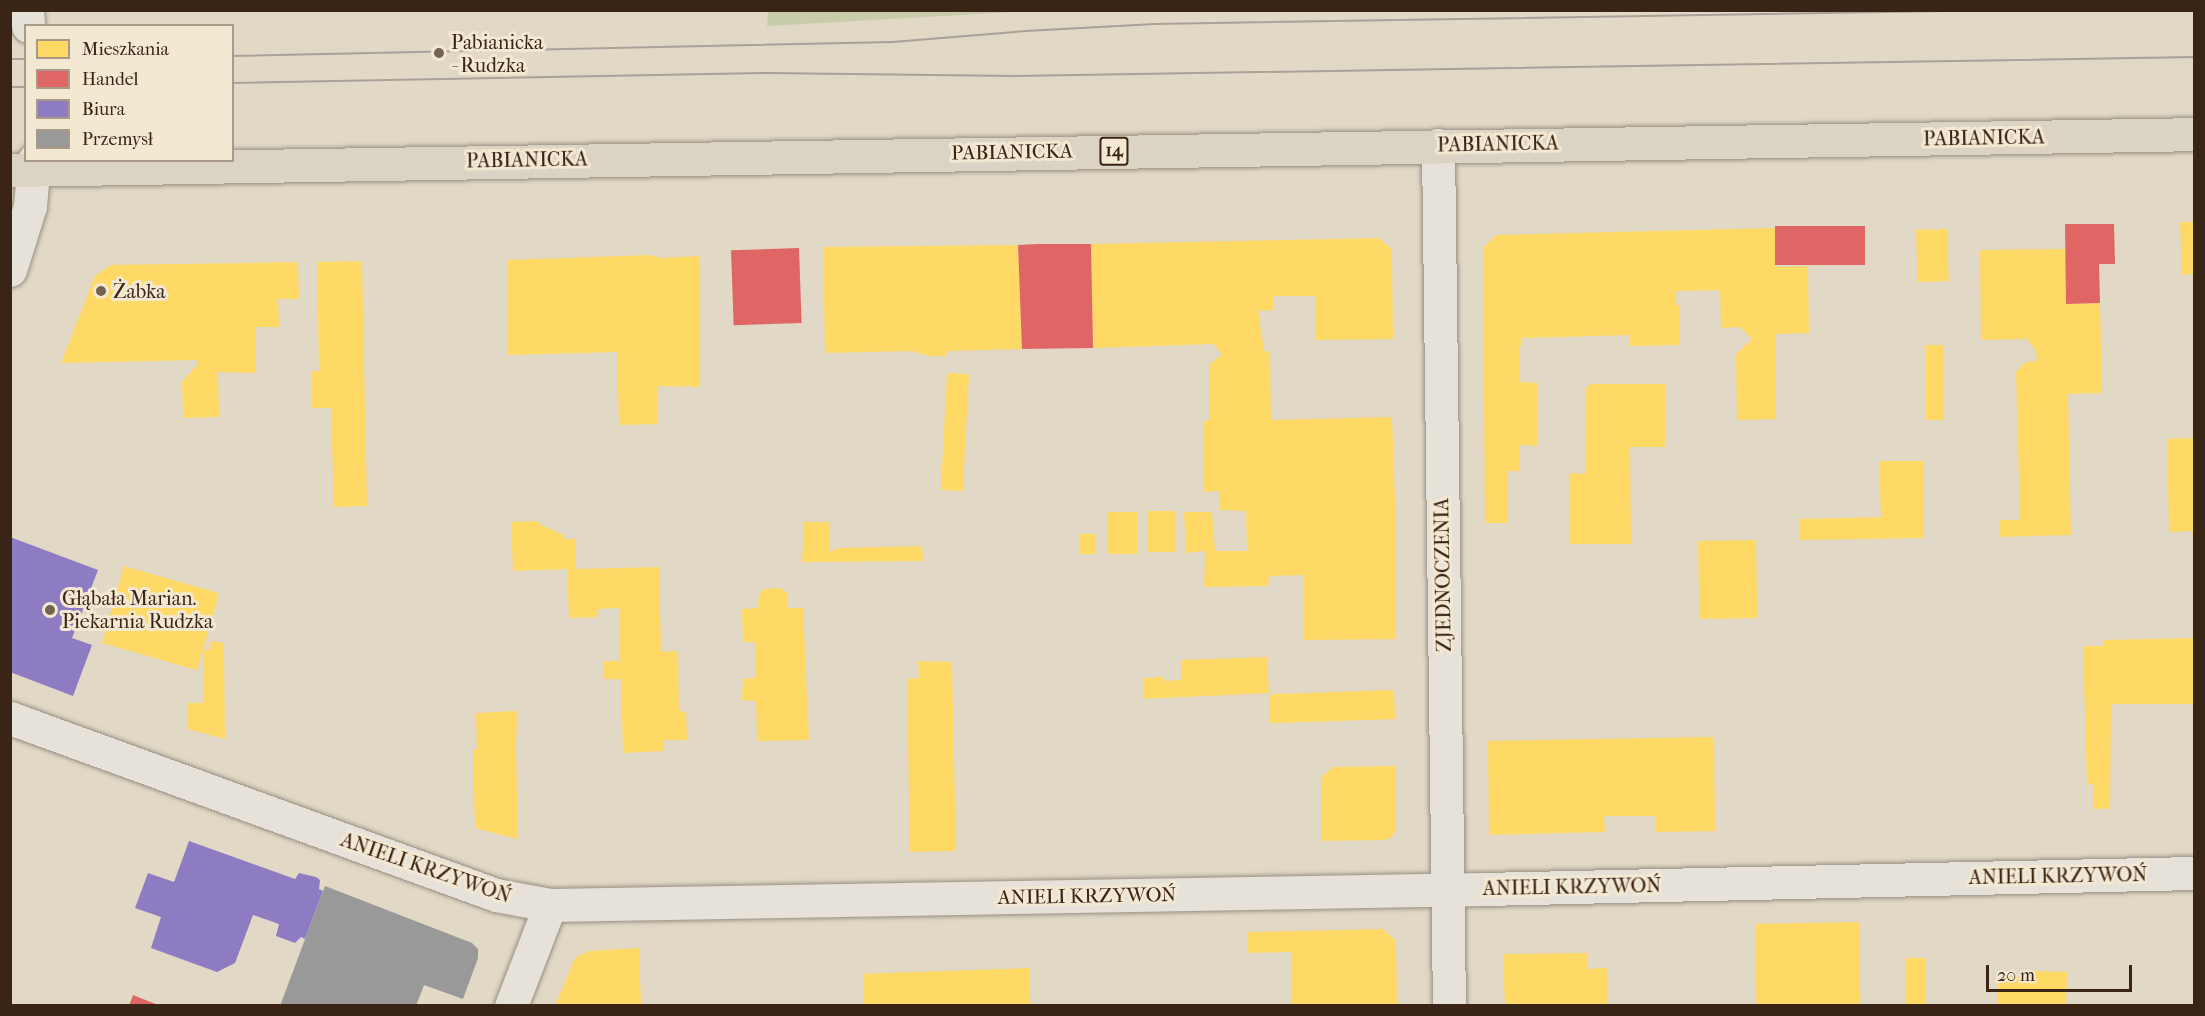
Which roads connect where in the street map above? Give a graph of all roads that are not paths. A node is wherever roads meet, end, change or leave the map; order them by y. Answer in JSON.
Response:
{"nodes":[{"id":1,"x":2194,"y":134,"type":"edge"},
{"id":2,"x":1438,"y":145,"type":"junction"},
{"id":3,"x":26,"y":166,"type":"edge"},
{"id":4,"x":10,"y":270,"type":"edge"},
{"id":5,"x":10,"y":718,"type":"edge"},
{"id":6,"x":2194,"y":873,"type":"edge"},
{"id":7,"x":1447,"y":890,"type":"junction"},
{"id":8,"x":550,"y":905,"type":"junction"},
{"id":9,"x":511,"y":1005,"type":"edge"},
{"id":10,"x":1449,"y":1005,"type":"edge"}],
"edges":[{"from":1,"to":2,"type":"main road","name":"PABIANICKA","number":"14"},
{"from":2,"to":3,"type":"main road","name":"PABIANICKA","number":"14"},
{"from":2,"to":7,"type":"street","name":"ZJEDNOCZENIA"},
{"from":3,"to":4,"type":"street"},
{"from":5,"to":8,"type":"street","name":"ANIELI KRZYWOŃ"},
{"from":6,"to":7,"type":"street","name":"ANIELI KRZYWOŃ"},
{"from":7,"to":8,"type":"street","name":"ANIELI KRZYWOŃ"},
{"from":7,"to":10,"type":"street","name":"ZJEDNOCZENIA"},
{"from":8,"to":9,"type":"street"}]}
